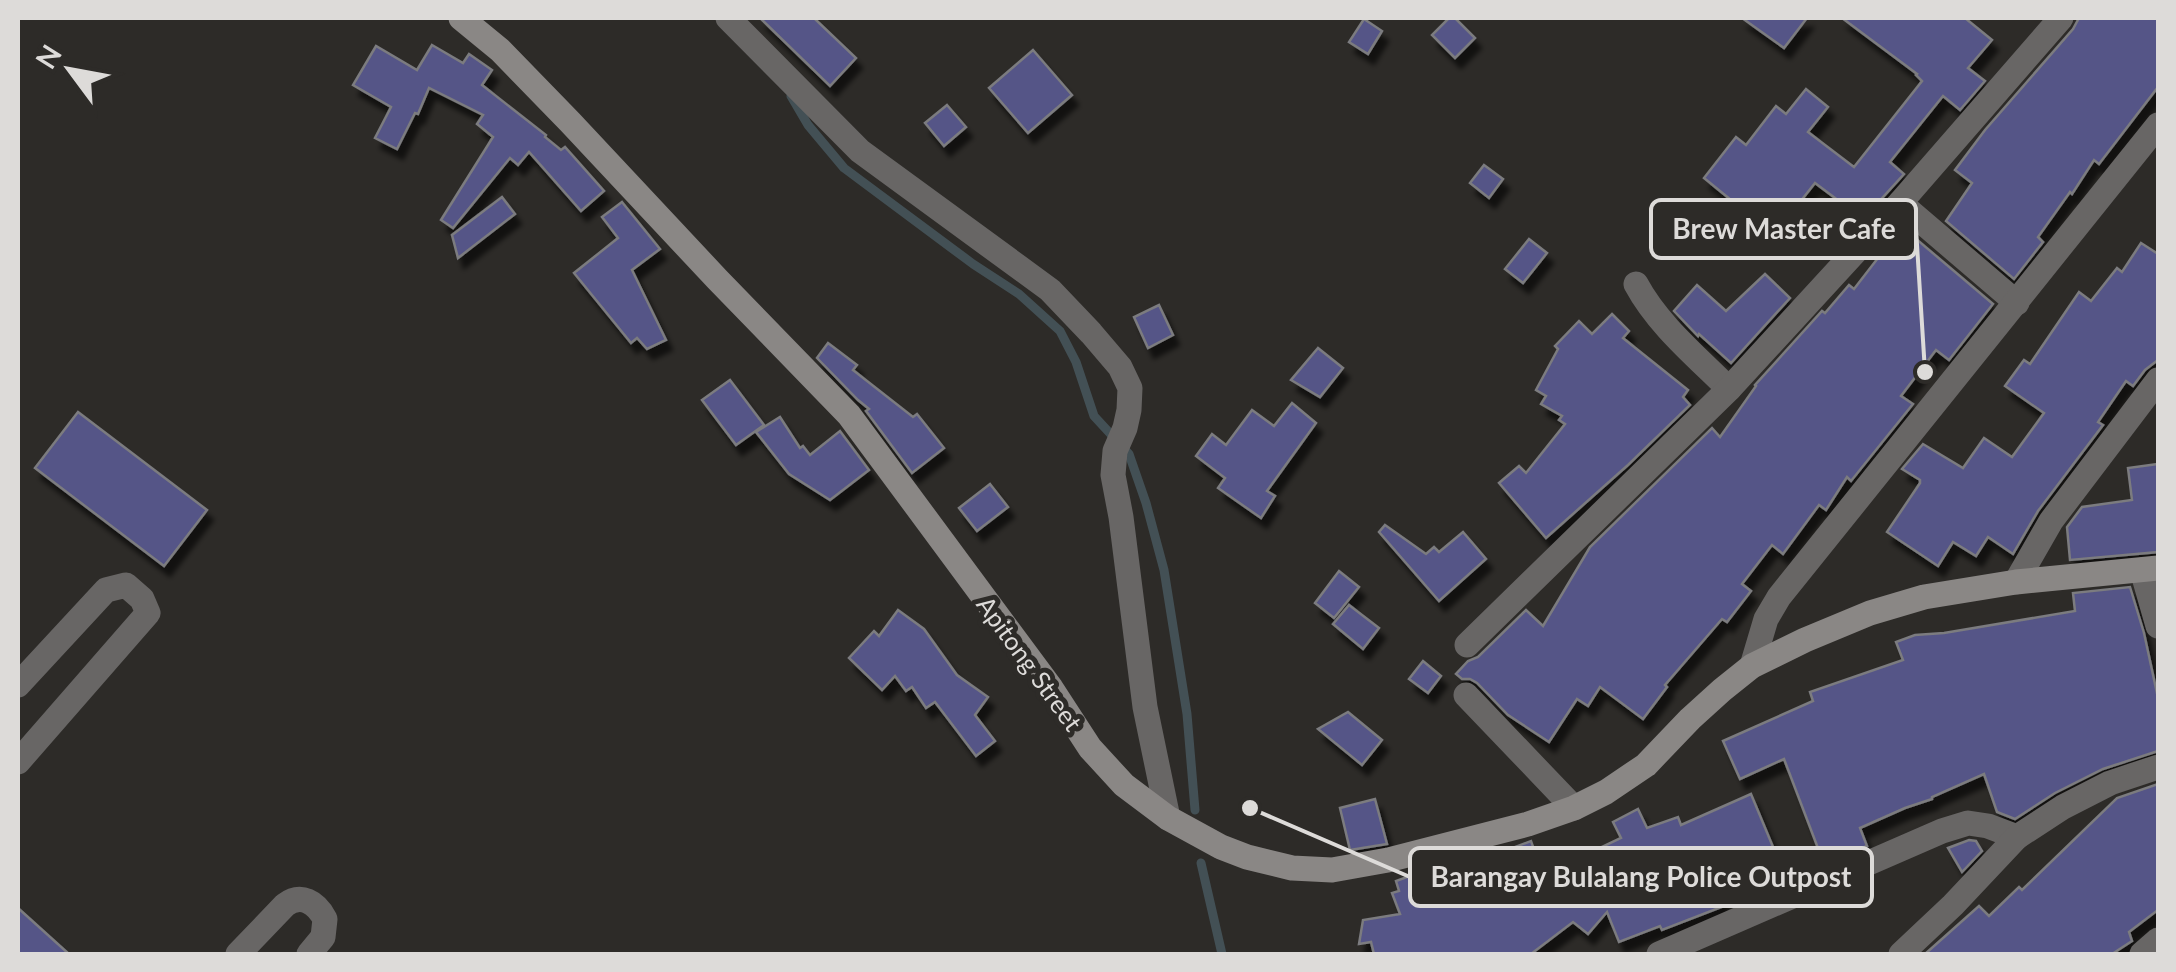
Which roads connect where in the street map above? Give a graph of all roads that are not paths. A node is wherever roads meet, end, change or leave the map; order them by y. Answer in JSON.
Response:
{"nodes":[{"id":1,"x":461,"y":18,"type":"edge"},
{"id":2,"x":728,"y":18,"type":"edge"},
{"id":3,"x":2061,"y":18,"type":"edge"},
{"id":4,"x":2158,"y":125,"type":"edge"},
{"id":5,"x":1900,"y":203,"type":"junction"},
{"id":6,"x":1636,"y":284,"type":"dead end"},
{"id":7,"x":2018,"y":302,"type":"junction"},
{"id":8,"x":2158,"y":380,"type":"edge"},
{"id":9,"x":1729,"y":389,"type":"junction"},
{"id":10,"x":2147,"y":409,"type":"edge"},
{"id":11,"x":2150,"y":569,"type":"edge"},
{"id":12,"x":2016,"y":582,"type":"junction"},
{"id":13,"x":2158,"y":626,"type":"edge"},
{"id":14,"x":1466,"y":645,"type":"dead end"},
{"id":15,"x":1752,"y":666,"type":"junction"},
{"id":16,"x":18,"y":685,"type":"edge"},
{"id":17,"x":1466,"y":695,"type":"dead end"},
{"id":18,"x":18,"y":762,"type":"edge"},
{"id":19,"x":2158,"y":767,"type":"edge"},
{"id":20,"x":1574,"y":808,"type":"junction"},
{"id":21,"x":1168,"y":818,"type":"junction"},
{"id":22,"x":2017,"y":836,"type":"junction"},
{"id":23,"x":2158,"y":940,"type":"edge"},
{"id":24,"x":238,"y":954,"type":"edge"},
{"id":25,"x":309,"y":954,"type":"edge"},
{"id":26,"x":1659,"y":954,"type":"edge"},
{"id":27,"x":1901,"y":954,"type":"edge"},
{"id":28,"x":2142,"y":954,"type":"edge"}],
"edges":[{"from":1,"to":21,"type":"street","name":"Apitong Street"},
{"from":2,"to":21,"type":"street"},
{"from":3,"to":5,"type":"street"},
{"from":4,"to":7,"type":"street"},
{"from":5,"to":7,"type":"street"},
{"from":5,"to":9,"type":"street"},
{"from":6,"to":9,"type":"street"},
{"from":7,"to":15,"type":"street"},
{"from":8,"to":10,"type":"street"},
{"from":9,"to":14,"type":"street"},
{"from":10,"to":12,"type":"street"},
{"from":11,"to":12,"type":"street","name":"Apitong Street"},
{"from":11,"to":13,"type":"street"},
{"from":12,"to":15,"type":"street","name":"Apitong Street"},
{"from":15,"to":20,"type":"street","name":"Apitong Street"},
{"from":16,"to":18,"type":"street"},
{"from":17,"to":20,"type":"street"},
{"from":19,"to":22,"type":"street"},
{"from":20,"to":21,"type":"street","name":"Apitong Street"},
{"from":22,"to":26,"type":"street"},
{"from":22,"to":27,"type":"street"},
{"from":23,"to":28,"type":"street"},
{"from":24,"to":25,"type":"street"}]}
